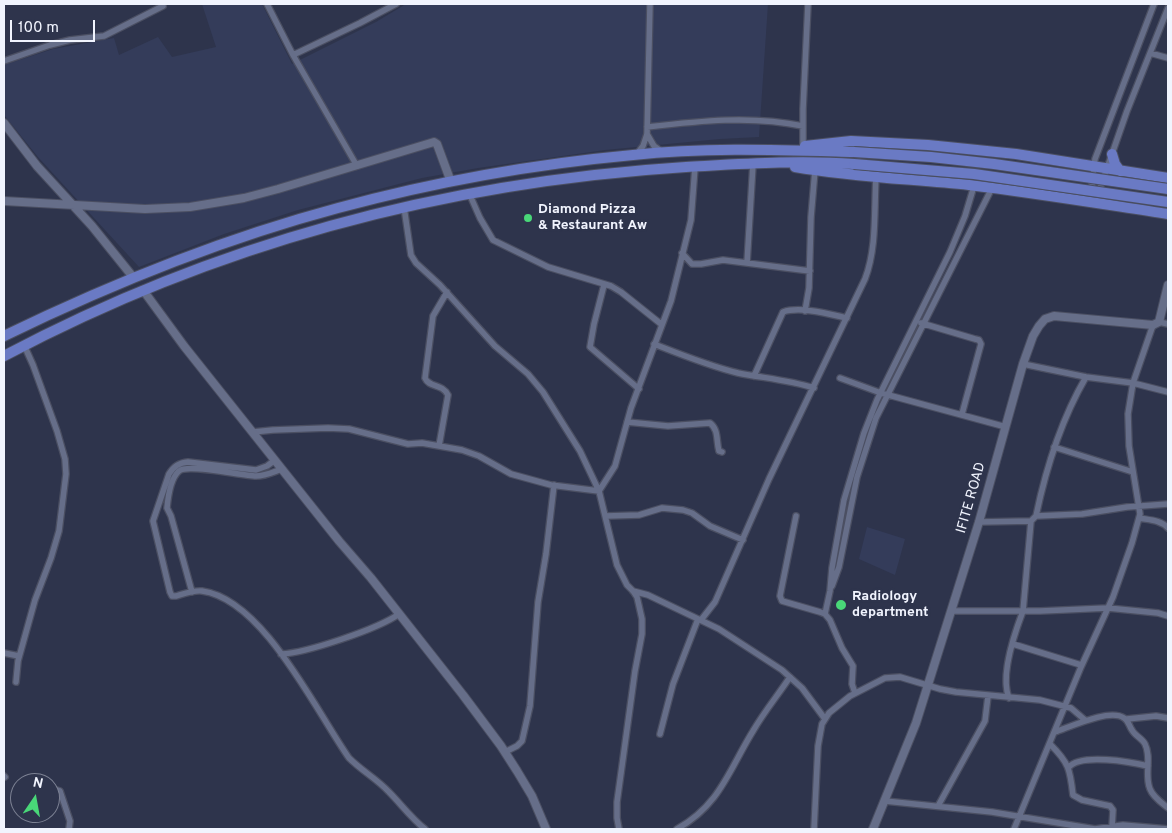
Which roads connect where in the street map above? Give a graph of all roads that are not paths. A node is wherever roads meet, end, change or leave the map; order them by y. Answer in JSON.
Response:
{"nodes":[{"id":1,"x":267,"y":4,"type":"edge"},
{"id":2,"x":396,"y":4,"type":"edge"},
{"id":3,"x":650,"y":4,"type":"edge"},
{"id":4,"x":808,"y":4,"type":"edge"},
{"id":5,"x":1154,"y":4,"type":"edge"},
{"id":6,"x":163,"y":6,"type":"dead end"},
{"id":7,"x":1168,"y":8,"type":"edge"},
{"id":8,"x":1167,"y":17,"type":"edge"},
{"id":9,"x":1150,"y":53,"type":"junction"},
{"id":10,"x":293,"y":55,"type":"junction"},
{"id":11,"x":1168,"y":58,"type":"edge"},
{"id":12,"x":4,"y":61,"type":"edge"},
{"id":13,"x":4,"y":123,"type":"edge"},
{"id":14,"x":803,"y":126,"type":"junction"},
{"id":15,"x":647,"y":130,"type":"junction"},
{"id":16,"x":803,"y":146,"type":"junction"},
{"id":17,"x":775,"y":150,"type":"junction"},
{"id":18,"x":664,"y":153,"type":"junction"},
{"id":19,"x":636,"y":154,"type":"junction"},
{"id":20,"x":1112,"y":154,"type":"junction"},
{"id":21,"x":775,"y":163,"type":"junction"},
{"id":22,"x":753,"y":164,"type":"junction"},
{"id":23,"x":357,"y":166,"type":"junction"},
{"id":24,"x":695,"y":167,"type":"junction"},
{"id":25,"x":1093,"y":167,"type":"junction"},
{"id":26,"x":1106,"y":169,"type":"junction"},
{"id":27,"x":815,"y":170,"type":"junction"},
{"id":28,"x":1120,"y":171,"type":"junction"},
{"id":29,"x":876,"y":177,"type":"junction"},
{"id":30,"x":1168,"y":178,"type":"edge"},
{"id":31,"x":451,"y":182,"type":"junction"},
{"id":32,"x":974,"y":186,"type":"junction"},
{"id":33,"x":992,"y":188,"type":"junction"},
{"id":34,"x":1168,"y":190,"type":"edge"},
{"id":35,"x":469,"y":193,"type":"junction"},
{"id":36,"x":4,"y":201,"type":"edge"},
{"id":37,"x":1168,"y":202,"type":"edge"},
{"id":38,"x":1096,"y":203,"type":"junction"},
{"id":39,"x":969,"y":204,"type":"junction"},
{"id":40,"x":74,"y":206,"type":"junction"},
{"id":41,"x":404,"y":207,"type":"junction"},
{"id":42,"x":982,"y":210,"type":"junction"},
{"id":43,"x":1168,"y":214,"type":"edge"},
{"id":44,"x":962,"y":222,"type":"junction"},
{"id":45,"x":973,"y":227,"type":"junction"},
{"id":46,"x":682,"y":253,"type":"junction"},
{"id":47,"x":747,"y":263,"type":"junction"},
{"id":48,"x":810,"y":272,"type":"junction"},
{"id":49,"x":133,"y":277,"type":"junction"},
{"id":50,"x":604,"y":285,"type":"junction"},
{"id":51,"x":1168,"y":285,"type":"edge"},
{"id":52,"x":143,"y":290,"type":"junction"},
{"id":53,"x":447,"y":292,"type":"junction"},
{"id":54,"x":805,"y":311,"type":"junction"},
{"id":55,"x":847,"y":318,"type":"junction"},
{"id":56,"x":920,"y":323,"type":"junction"},
{"id":57,"x":1156,"y":323,"type":"junction"},
{"id":58,"x":662,"y":324,"type":"junction"},
{"id":59,"x":1168,"y":324,"type":"edge"},
{"id":60,"x":4,"y":336,"type":"edge"},
{"id":61,"x":654,"y":344,"type":"junction"},
{"id":62,"x":24,"y":345,"type":"junction"},
{"id":63,"x":4,"y":356,"type":"edge"},
{"id":64,"x":1023,"y":364,"type":"junction"},
{"id":65,"x":754,"y":376,"type":"junction"},
{"id":66,"x":1086,"y":377,"type":"junction"},
{"id":67,"x":840,"y":378,"type":"dead end"},
{"id":68,"x":1133,"y":382,"type":"junction"},
{"id":69,"x":814,"y":388,"type":"junction"},
{"id":70,"x":639,"y":389,"type":"junction"},
{"id":71,"x":1168,"y":392,"type":"edge"},
{"id":72,"x":884,"y":393,"type":"junction"},
{"id":73,"x":962,"y":414,"type":"junction"},
{"id":74,"x":627,"y":422,"type":"junction"},
{"id":75,"x":1006,"y":427,"type":"junction"},
{"id":76,"x":253,"y":432,"type":"junction"},
{"id":77,"x":438,"y":446,"type":"junction"},
{"id":78,"x":1054,"y":447,"type":"junction"},
{"id":79,"x":722,"y":452,"type":"dead end"},
{"id":80,"x":275,"y":460,"type":"junction"},
{"id":81,"x":282,"y":469,"type":"junction"},
{"id":82,"x":1133,"y":472,"type":"junction"},
{"id":83,"x":554,"y":485,"type":"junction"},
{"id":84,"x":599,"y":491,"type":"junction"},
{"id":85,"x":1168,"y":504,"type":"edge"},
{"id":86,"x":1140,"y":506,"type":"junction"},
{"id":87,"x":606,"y":516,"type":"junction"},
{"id":88,"x":796,"y":516,"type":"dead end"},
{"id":89,"x":1033,"y":518,"type":"junction"},
{"id":90,"x":1139,"y":518,"type":"junction"},
{"id":91,"x":979,"y":522,"type":"junction"},
{"id":92,"x":1168,"y":528,"type":"edge"},
{"id":93,"x":743,"y":540,"type":"junction"},
{"id":94,"x":633,"y":591,"type":"junction"},
{"id":95,"x":192,"y":592,"type":"junction"},
{"id":96,"x":1108,"y":608,"type":"junction"},
{"id":97,"x":950,"y":611,"type":"junction"},
{"id":98,"x":1023,"y":611,"type":"junction"},
{"id":99,"x":399,"y":614,"type":"junction"},
{"id":100,"x":825,"y":614,"type":"junction"},
{"id":101,"x":1168,"y":616,"type":"edge"},
{"id":102,"x":699,"y":620,"type":"junction"},
{"id":103,"x":1013,"y":644,"type":"junction"},
{"id":104,"x":4,"y":653,"type":"edge"},
{"id":105,"x":280,"y":654,"type":"junction"},
{"id":106,"x":293,"y":654,"type":"junction"},
{"id":107,"x":20,"y":656,"type":"junction"},
{"id":108,"x":287,"y":663,"type":"junction"},
{"id":109,"x":1081,"y":666,"type":"junction"},
{"id":110,"x":790,"y":677,"type":"junction"},
{"id":111,"x":16,"y":682,"type":"dead end"},
{"id":112,"x":928,"y":685,"type":"junction"},
{"id":113,"x":855,"y":693,"type":"junction"},
{"id":114,"x":988,"y":696,"type":"junction"},
{"id":115,"x":1009,"y":698,"type":"junction"},
{"id":116,"x":1065,"y":705,"type":"junction"},
{"id":117,"x":1168,"y":718,"type":"edge"},
{"id":118,"x":826,"y":719,"type":"junction"},
{"id":119,"x":1127,"y":719,"type":"junction"},
{"id":120,"x":1085,"y":720,"type":"junction"},
{"id":121,"x":1055,"y":732,"type":"junction"},
{"id":122,"x":660,"y":734,"type":"dead end"},
{"id":123,"x":1050,"y":744,"type":"junction"},
{"id":124,"x":505,"y":752,"type":"junction"},
{"id":125,"x":1148,"y":766,"type":"junction"},
{"id":126,"x":1069,"y":767,"type":"junction"},
{"id":127,"x":60,"y":791,"type":"edge"},
{"id":128,"x":885,"y":801,"type":"junction"},
{"id":129,"x":938,"y":806,"type":"junction"},
{"id":130,"x":1168,"y":808,"type":"edge"},
{"id":131,"x":1020,"y":816,"type":"junction"},
{"id":132,"x":1112,"y":827,"type":"junction"},
{"id":133,"x":69,"y":829,"type":"edge"},
{"id":134,"x":425,"y":829,"type":"edge"},
{"id":135,"x":546,"y":829,"type":"edge"},
{"id":136,"x":619,"y":829,"type":"edge"},
{"id":137,"x":678,"y":829,"type":"edge"},
{"id":138,"x":814,"y":829,"type":"edge"},
{"id":139,"x":873,"y":829,"type":"edge"},
{"id":140,"x":1014,"y":829,"type":"edge"},
{"id":141,"x":1168,"y":829,"type":"edge"}],
"edges":[{"from":1,"to":10,"type":"street"},
{"from":2,"to":10,"type":"street"},
{"from":3,"to":15,"type":"street"},
{"from":4,"to":14,"type":"street"},
{"from":5,"to":25,"type":"street"},
{"from":6,"to":12,"type":"street"},
{"from":7,"to":8,"type":"street"},
{"from":8,"to":9,"type":"street"},
{"from":9,"to":11,"type":"street"},
{"from":9,"to":20,"type":"street"},
{"from":10,"to":23,"type":"street"},
{"from":13,"to":40,"type":"street"},
{"from":14,"to":15,"type":"street"},
{"from":14,"to":16,"type":"street"},
{"from":15,"to":18,"type":"street"},
{"from":15,"to":19,"type":"street"},
{"from":16,"to":17,"type":"highway"},
{"from":16,"to":25,"type":"highway"},
{"from":17,"to":18,"type":"highway"},
{"from":17,"to":34,"type":"highway","bridge":true},
{"from":18,"to":19,"type":"highway"},
{"from":19,"to":31,"type":"highway"},
{"from":20,"to":26,"type":"street"},
{"from":20,"to":28,"type":"highway"},
{"from":21,"to":22,"type":"highway"},
{"from":21,"to":27,"type":"highway"},
{"from":21,"to":37,"type":"highway","bridge":true},
{"from":22,"to":24,"type":"highway"},
{"from":22,"to":47,"type":"street"},
{"from":23,"to":31,"type":"street"},
{"from":23,"to":40,"type":"street"},
{"from":24,"to":35,"type":"highway"},
{"from":24,"to":46,"type":"street"},
{"from":25,"to":26,"type":"highway"},
{"from":25,"to":38,"type":"street"},
{"from":26,"to":28,"type":"highway"},
{"from":26,"to":38,"type":"street"},
{"from":27,"to":29,"type":"highway"},
{"from":27,"to":48,"type":"street"},
{"from":28,"to":30,"type":"highway"},
{"from":29,"to":32,"type":"highway"},
{"from":29,"to":55,"type":"street"},
{"from":31,"to":49,"type":"highway"},
{"from":32,"to":33,"type":"highway"},
{"from":32,"to":39,"type":"street"},
{"from":33,"to":38,"type":"highway"},
{"from":33,"to":42,"type":"street"},
{"from":35,"to":41,"type":"highway"},
{"from":35,"to":50,"type":"street"},
{"from":36,"to":40,"type":"street"},
{"from":38,"to":43,"type":"highway"},
{"from":39,"to":42,"type":"street"},
{"from":39,"to":44,"type":"street"},
{"from":40,"to":49,"type":"street"},
{"from":41,"to":52,"type":"highway"},
{"from":41,"to":53,"type":"street"},
{"from":42,"to":45,"type":"street"},
{"from":44,"to":45,"type":"street"},
{"from":44,"to":56,"type":"street"},
{"from":45,"to":56,"type":"street"},
{"from":46,"to":47,"type":"street"},
{"from":46,"to":58,"type":"street"},
{"from":47,"to":48,"type":"street"},
{"from":48,"to":54,"type":"street"},
{"from":49,"to":60,"type":"highway"},
{"from":50,"to":58,"type":"street"},
{"from":50,"to":70,"type":"street"},
{"from":51,"to":57,"type":"street"},
{"from":52,"to":62,"type":"highway"},
{"from":52,"to":76,"type":"street"},
{"from":53,"to":77,"type":"street"},
{"from":53,"to":84,"type":"street"},
{"from":54,"to":55,"type":"street"},
{"from":54,"to":65,"type":"street"},
{"from":55,"to":69,"type":"street"},
{"from":56,"to":72,"type":"street"},
{"from":56,"to":73,"type":"street"},
{"from":57,"to":59,"type":"street"},
{"from":57,"to":64,"type":"street","name":"IFITE ROAD"},
{"from":57,"to":68,"type":"street"},
{"from":58,"to":61,"type":"street"},
{"from":61,"to":65,"type":"street"},
{"from":61,"to":70,"type":"street"},
{"from":62,"to":63,"type":"highway"},
{"from":62,"to":107,"type":"street"},
{"from":64,"to":66,"type":"street"},
{"from":64,"to":75,"type":"street","name":"IFITE ROAD"},
{"from":65,"to":69,"type":"street"},
{"from":66,"to":68,"type":"street"},
{"from":66,"to":78,"type":"street"},
{"from":67,"to":72,"type":"street"},
{"from":68,"to":71,"type":"street"},
{"from":68,"to":82,"type":"street"},
{"from":69,"to":93,"type":"street"},
{"from":70,"to":74,"type":"street"},
{"from":72,"to":73,"type":"street"},
{"from":72,"to":100,"type":"street"},
{"from":73,"to":75,"type":"street"},
{"from":74,"to":79,"type":"street"},
{"from":74,"to":84,"type":"street"},
{"from":75,"to":91,"type":"street","name":"IFITE ROAD"},
{"from":76,"to":77,"type":"street"},
{"from":76,"to":80,"type":"street"},
{"from":77,"to":83,"type":"street"},
{"from":78,"to":82,"type":"street"},
{"from":78,"to":89,"type":"street"},
{"from":80,"to":81,"type":"street"},
{"from":80,"to":95,"type":"street"},
{"from":81,"to":95,"type":"street"},
{"from":81,"to":99,"type":"street"},
{"from":82,"to":86,"type":"street"},
{"from":83,"to":84,"type":"street"},
{"from":83,"to":124,"type":"street"},
{"from":84,"to":87,"type":"street"},
{"from":85,"to":86,"type":"street"},
{"from":86,"to":89,"type":"street"},
{"from":86,"to":90,"type":"street"},
{"from":87,"to":93,"type":"street"},
{"from":87,"to":94,"type":"street"},
{"from":88,"to":100,"type":"street"},
{"from":89,"to":91,"type":"street"},
{"from":89,"to":98,"type":"street"},
{"from":90,"to":92,"type":"street"},
{"from":90,"to":96,"type":"street"},
{"from":91,"to":97,"type":"street","name":"IFITE ROAD"},
{"from":93,"to":102,"type":"street"},
{"from":94,"to":102,"type":"street"},
{"from":94,"to":136,"type":"street"},
{"from":95,"to":105,"type":"street"},
{"from":96,"to":98,"type":"street"},
{"from":96,"to":101,"type":"street"},
{"from":96,"to":109,"type":"street"},
{"from":97,"to":98,"type":"street"},
{"from":97,"to":112,"type":"street","name":"IFITE ROAD"},
{"from":98,"to":103,"type":"street"},
{"from":99,"to":106,"type":"street"},
{"from":99,"to":124,"type":"street"},
{"from":100,"to":113,"type":"street"},
{"from":102,"to":110,"type":"street"},
{"from":102,"to":122,"type":"street"},
{"from":103,"to":109,"type":"street"},
{"from":103,"to":115,"type":"street"},
{"from":104,"to":107,"type":"street"},
{"from":105,"to":106,"type":"street"},
{"from":105,"to":108,"type":"street"},
{"from":106,"to":108,"type":"street"},
{"from":107,"to":111,"type":"street"},
{"from":108,"to":134,"type":"street"},
{"from":109,"to":116,"type":"street"},
{"from":110,"to":118,"type":"street"},
{"from":110,"to":137,"type":"street"},
{"from":112,"to":113,"type":"street"},
{"from":112,"to":114,"type":"street"},
{"from":112,"to":128,"type":"street","name":"IFITE ROAD"},
{"from":113,"to":118,"type":"street"},
{"from":114,"to":115,"type":"street"},
{"from":114,"to":129,"type":"street"},
{"from":115,"to":116,"type":"street"},
{"from":116,"to":120,"type":"street"},
{"from":116,"to":121,"type":"street"},
{"from":117,"to":119,"type":"street"},
{"from":118,"to":138,"type":"street"},
{"from":119,"to":120,"type":"street"},
{"from":119,"to":125,"type":"street"},
{"from":120,"to":121,"type":"street"},
{"from":121,"to":123,"type":"street"},
{"from":123,"to":126,"type":"street"},
{"from":123,"to":131,"type":"street"},
{"from":124,"to":135,"type":"street"},
{"from":125,"to":126,"type":"street"},
{"from":125,"to":130,"type":"street"},
{"from":126,"to":132,"type":"street"},
{"from":127,"to":133,"type":"street"},
{"from":128,"to":129,"type":"street"},
{"from":128,"to":139,"type":"street","name":"IFITE ROAD"},
{"from":129,"to":131,"type":"street"},
{"from":131,"to":132,"type":"street"},
{"from":131,"to":140,"type":"street"},
{"from":132,"to":141,"type":"street"}]}
